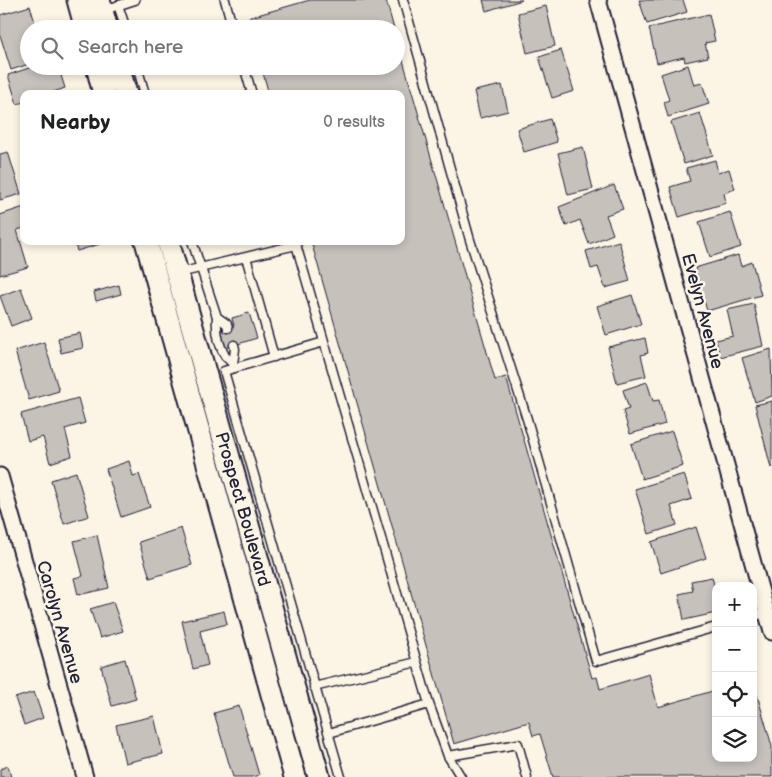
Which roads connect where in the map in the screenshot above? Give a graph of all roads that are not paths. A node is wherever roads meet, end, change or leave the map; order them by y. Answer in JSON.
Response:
{"nodes":[{"id":1,"x":78,"y":0,"type":"edge"},
{"id":2,"x":135,"y":0,"type":"edge"},
{"id":3,"x":225,"y":0,"type":"edge"},
{"id":4,"x":403,"y":0,"type":"edge"},
{"id":5,"x":598,"y":0,"type":"edge"},
{"id":6,"x":107,"y":11,"type":"edge"},
{"id":7,"x":84,"y":20,"type":"edge"},
{"id":8,"x":116,"y":20,"type":"edge"},
{"id":9,"x":231,"y":20,"type":"edge"},
{"id":10,"x":99,"y":75,"type":"edge"},
{"id":11,"x":121,"y":75,"type":"edge"},
{"id":12,"x":140,"y":75,"type":"edge"},
{"id":13,"x":247,"y":75,"type":"edge"},
{"id":14,"x":103,"y":90,"type":"edge"},
{"id":15,"x":125,"y":90,"type":"edge"},
{"id":16,"x":144,"y":90,"type":"edge"},
{"id":17,"x":251,"y":90,"type":"edge"},
{"id":18,"x":147,"y":245,"type":"edge"},
{"id":19,"x":169,"y":245,"type":"edge"},
{"id":20,"x":193,"y":245,"type":"edge"},
{"id":21,"x":288,"y":245,"type":"edge"},
{"id":22,"x":296,"y":245,"type":"edge"},
{"id":23,"x":246,"y":257,"type":"junction"},
{"id":24,"x":200,"y":268,"type":"junction"},
{"id":25,"x":177,"y":274,"type":"junction"},
{"id":26,"x":217,"y":317,"type":"junction"},
{"id":27,"x":228,"y":328,"type":"dead end"},
{"id":28,"x":324,"y":342,"type":"junction"},
{"id":29,"x":234,"y":345,"type":"dead end"},
{"id":30,"x":274,"y":357,"type":"junction"},
{"id":31,"x":234,"y":366,"type":"junction"},
{"id":32,"x":215,"y":374,"type":"junction"},
{"id":33,"x":0,"y":476,"type":"edge"},
{"id":34,"x":279,"y":600,"type":"junction"},
{"id":35,"x":760,"y":614,"type":"edge"},
{"id":36,"x":712,"y":628,"type":"edge"},
{"id":37,"x":772,"y":632,"type":"edge"},
{"id":38,"x":417,"y":662,"type":"junction"},
{"id":39,"x":314,"y":687,"type":"junction"},
{"id":40,"x":429,"y":704,"type":"junction"},
{"id":41,"x":329,"y":733,"type":"junction"},
{"id":42,"x":448,"y":756,"type":"junction"},
{"id":43,"x":84,"y":777,"type":"edge"},
{"id":44,"x":295,"y":777,"type":"edge"},
{"id":45,"x":319,"y":777,"type":"edge"},
{"id":46,"x":340,"y":777,"type":"edge"},
{"id":47,"x":461,"y":777,"type":"edge"},
{"id":48,"x":527,"y":777,"type":"edge"}],
"edges":[{"from":1,"to":7,"type":"main road"},
{"from":2,"to":6,"type":"lane"},
{"from":3,"to":9,"type":"lane"},
{"from":4,"to":36,"type":"lane"},
{"from":5,"to":35,"type":"street","name":"Evelyn Avenue"},
{"from":6,"to":8,"type":"lane"},
{"from":10,"to":14,"type":"main road"},
{"from":11,"to":15,"type":"main road"},
{"from":12,"to":16,"type":"lane"},
{"from":13,"to":17,"type":"lane"},
{"from":18,"to":44,"type":"main road","name":"Prospect Boulevard"},
{"from":19,"to":25,"type":"main road","name":"Prospect Boulevard"},
{"from":20,"to":24,"type":"lane"},
{"from":21,"to":23,"type":"lane"},
{"from":22,"to":28,"type":"lane"},
{"from":23,"to":24,"type":"lane"},
{"from":23,"to":30,"type":"lane"},
{"from":24,"to":25,"type":"lane"},
{"from":24,"to":26,"type":"lane"},
{"from":25,"to":32,"type":"main road","name":"Prospect Boulevard"},
{"from":26,"to":27,"type":"lane"},
{"from":26,"to":31,"type":"lane"},
{"from":28,"to":30,"type":"lane"},
{"from":28,"to":38,"type":"lane"},
{"from":29,"to":31,"type":"lane"},
{"from":30,"to":31,"type":"lane"},
{"from":31,"to":32,"type":"lane"},
{"from":32,"to":34,"type":"main road","name":"Prospect Boulevard"},
{"from":33,"to":43,"type":"street","name":"Carolyn Avenue"},
{"from":34,"to":39,"type":"lane"},
{"from":34,"to":45,"type":"main road","name":"Prospect Boulevard"},
{"from":35,"to":37,"type":"street","name":"Evelyn Avenue"},
{"from":38,"to":39,"type":"lane"},
{"from":38,"to":40,"type":"lane"},
{"from":39,"to":41,"type":"lane"},
{"from":40,"to":41,"type":"lane"},
{"from":40,"to":42,"type":"lane"},
{"from":41,"to":46,"type":"lane"},
{"from":42,"to":47,"type":"lane"},
{"from":42,"to":48,"type":"lane"}]}
